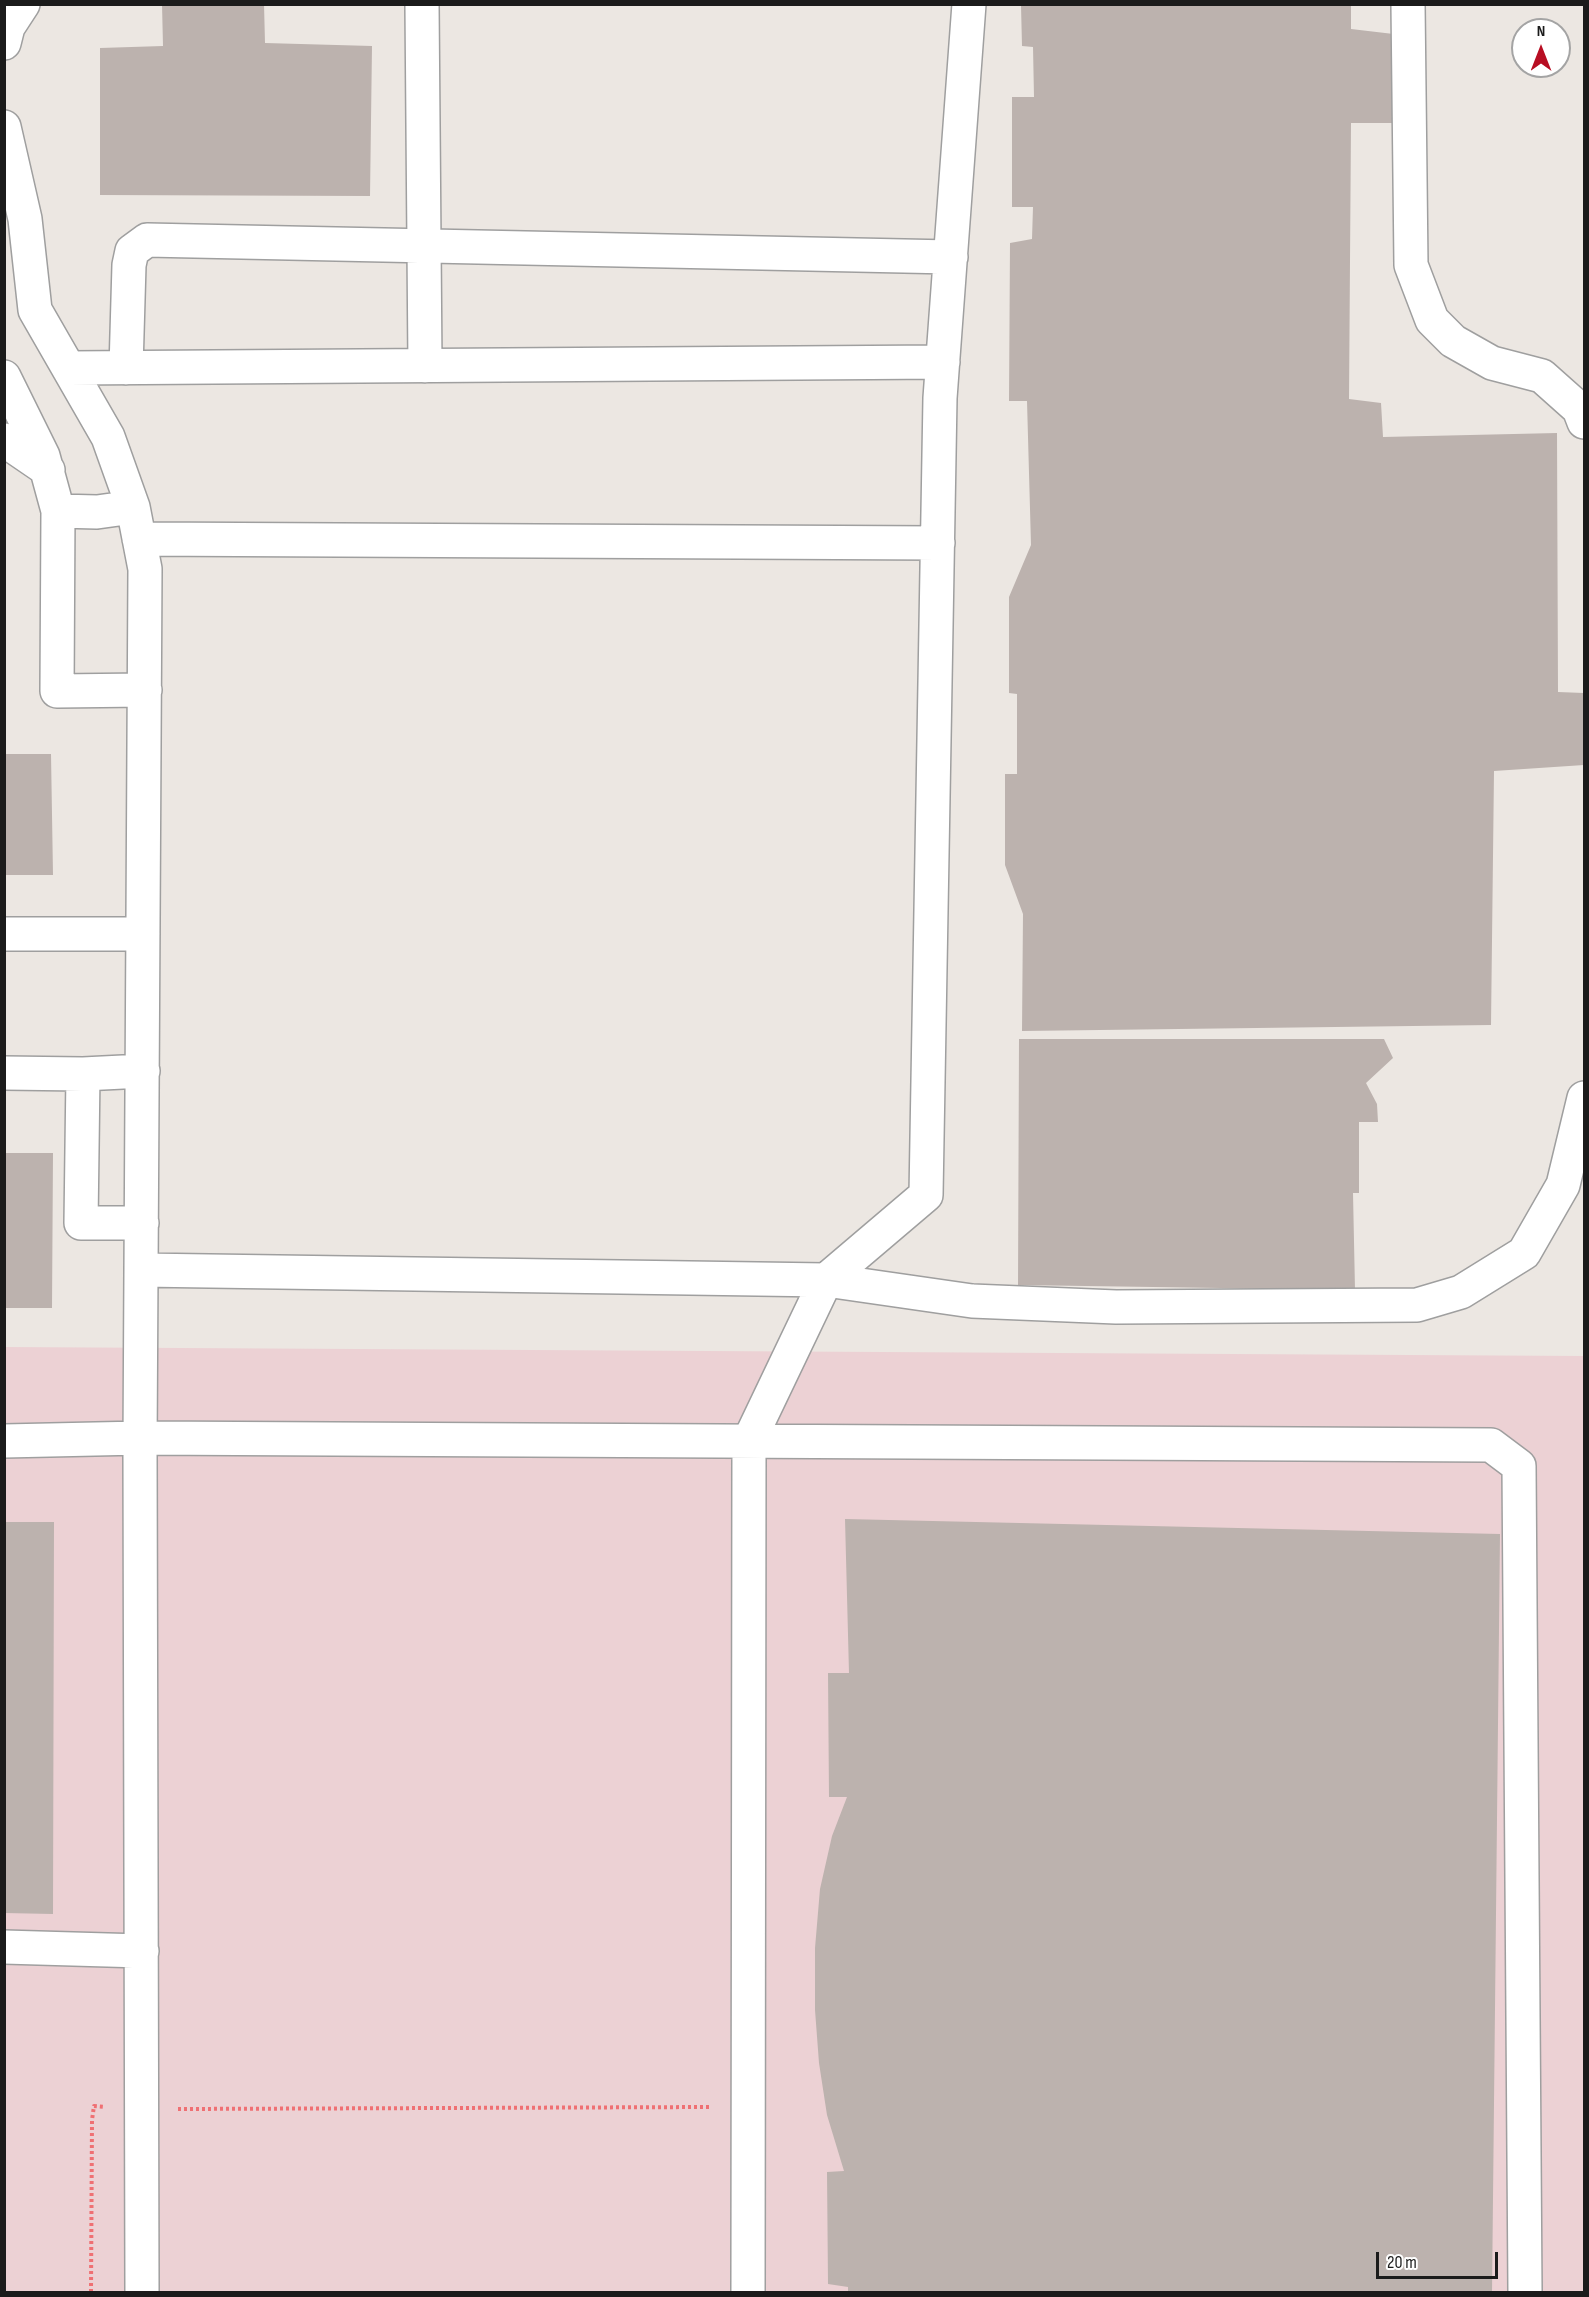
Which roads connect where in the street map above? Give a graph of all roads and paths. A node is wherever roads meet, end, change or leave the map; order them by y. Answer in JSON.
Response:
{"nodes":[{"id":1,"x":422,"y":4,"type":"edge"},
{"id":2,"x":969,"y":4,"type":"edge"},
{"id":3,"x":1408,"y":4,"type":"edge"},
{"id":4,"x":4,"y":127,"type":"edge"},
{"id":5,"x":424,"y":247,"type":"junction"},
{"id":6,"x":951,"y":257,"type":"junction"},
{"id":7,"x":943,"y":362,"type":"junction"},
{"id":8,"x":425,"y":366,"type":"junction"},
{"id":9,"x":69,"y":368,"type":"junction"},
{"id":10,"x":126,"y":368,"type":"junction"},
{"id":11,"x":4,"y":377,"type":"edge"},
{"id":12,"x":1584,"y":422,"type":"edge"},
{"id":13,"x":4,"y":440,"type":"edge"},
{"id":14,"x":48,"y":470,"type":"junction"},
{"id":15,"x":133,"y":507,"type":"junction"},
{"id":16,"x":58,"y":511,"type":"junction"},
{"id":17,"x":139,"y":539,"type":"junction"},
{"id":18,"x":938,"y":543,"type":"junction"},
{"id":19,"x":145,"y":690,"type":"junction"},
{"id":20,"x":4,"y":934,"type":"edge"},
{"id":21,"x":143,"y":934,"type":"junction"},
{"id":22,"x":143,"y":1071,"type":"junction"},
{"id":23,"x":4,"y":1073,"type":"edge"},
{"id":24,"x":83,"y":1074,"type":"junction"},
{"id":25,"x":1584,"y":1098,"type":"edge"},
{"id":26,"x":142,"y":1223,"type":"junction"},
{"id":27,"x":141,"y":1270,"type":"junction"},
{"id":28,"x":826,"y":1280,"type":"junction"},
{"id":29,"x":141,"y":1438,"type":"junction"},
{"id":30,"x":4,"y":1441,"type":"edge"},
{"id":31,"x":749,"y":1441,"type":"junction"},
{"id":32,"x":4,"y":1947,"type":"edge"},
{"id":33,"x":142,"y":1951,"type":"junction"},
{"id":34,"x":715,"y":2107,"type":"dead end"},
{"id":35,"x":142,"y":2109,"type":"junction"},
{"id":36,"x":91,"y":2292,"type":"edge"},
{"id":37,"x":142,"y":2292,"type":"edge"},
{"id":38,"x":748,"y":2292,"type":"edge"},
{"id":39,"x":1525,"y":2292,"type":"edge"}],
"edges":[{"from":1,"to":5,"type":"lane"},
{"from":2,"to":6,"type":"lane"},
{"from":3,"to":12,"type":"lane"},
{"from":4,"to":9,"type":"lane"},
{"from":5,"to":6,"type":"lane"},
{"from":5,"to":8,"type":"lane"},
{"from":5,"to":10,"type":"lane"},
{"from":6,"to":7,"type":"lane"},
{"from":7,"to":8,"type":"lane"},
{"from":7,"to":18,"type":"lane"},
{"from":8,"to":10,"type":"lane"},
{"from":9,"to":10,"type":"lane"},
{"from":9,"to":15,"type":"lane"},
{"from":11,"to":14,"type":"lane"},
{"from":13,"to":14,"type":"lane"},
{"from":14,"to":16,"type":"lane"},
{"from":15,"to":16,"type":"lane"},
{"from":15,"to":17,"type":"lane"},
{"from":16,"to":19,"type":"lane"},
{"from":17,"to":18,"type":"lane"},
{"from":17,"to":19,"type":"lane"},
{"from":18,"to":28,"type":"lane"},
{"from":19,"to":21,"type":"lane"},
{"from":20,"to":21,"type":"lane"},
{"from":21,"to":22,"type":"lane"},
{"from":22,"to":24,"type":"lane"},
{"from":22,"to":26,"type":"lane"},
{"from":23,"to":24,"type":"lane"},
{"from":24,"to":26,"type":"lane"},
{"from":25,"to":28,"type":"lane"},
{"from":26,"to":27,"type":"lane"},
{"from":27,"to":28,"type":"lane"},
{"from":27,"to":29,"type":"lane"},
{"from":28,"to":31,"type":"lane"},
{"from":29,"to":30,"type":"lane"},
{"from":29,"to":31,"type":"lane"},
{"from":29,"to":33,"type":"lane"},
{"from":31,"to":38,"type":"lane"},
{"from":31,"to":39,"type":"lane"},
{"from":32,"to":33,"type":"lane"},
{"from":33,"to":35,"type":"lane"},
{"from":34,"to":35,"type":"path"},
{"from":35,"to":36,"type":"path"},
{"from":35,"to":37,"type":"lane"}]}
